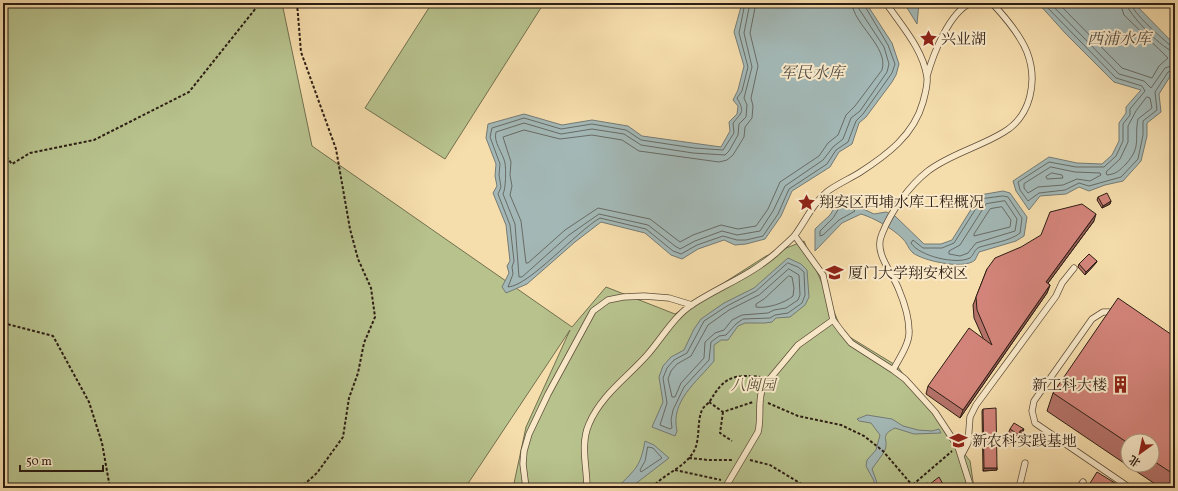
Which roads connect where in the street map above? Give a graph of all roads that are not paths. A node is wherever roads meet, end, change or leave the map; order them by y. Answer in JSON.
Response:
{"nodes":[{"id":1,"x":886,"y":3,"type":"edge"},
{"id":2,"x":971,"y":3,"type":"edge"},
{"id":3,"x":992,"y":3,"type":"edge"},
{"id":4,"x":927,"y":77,"type":"junction"},
{"id":5,"x":795,"y":236,"type":"junction"},
{"id":6,"x":1074,"y":268,"type":"dead end"},
{"id":7,"x":692,"y":305,"type":"junction"},
{"id":8,"x":1121,"y":313,"type":"edge"},
{"id":9,"x":833,"y":320,"type":"junction"},
{"id":10,"x":893,"y":370,"type":"junction"},
{"id":11,"x":961,"y":456,"type":"junction"},
{"id":12,"x":1025,"y":463,"type":"dead end"},
{"id":13,"x":1083,"y":482,"type":"dead end"},
{"id":14,"x":726,"y":485,"type":"edge"},
{"id":15,"x":526,"y":488,"type":"edge"},
{"id":16,"x":587,"y":488,"type":"edge"},
{"id":17,"x":971,"y":488,"type":"edge"},
{"id":18,"x":1019,"y":488,"type":"edge"},
{"id":19,"x":1079,"y":488,"type":"edge"},
{"id":20,"x":1130,"y":488,"type":"edge"}],
"edges":[{"from":1,"to":4,"type":"lane"},
{"from":2,"to":4,"type":"lane"},
{"from":3,"to":10,"type":"lane"},
{"from":4,"to":5,"type":"lane"},
{"from":5,"to":7,"type":"lane"},
{"from":5,"to":9,"type":"lane"},
{"from":6,"to":11,"type":"lane"},
{"from":7,"to":15,"type":"lane"},
{"from":7,"to":16,"type":"lane"},
{"from":8,"to":20,"type":"lane"},
{"from":9,"to":10,"type":"lane"},
{"from":9,"to":14,"type":"lane"},
{"from":10,"to":11,"type":"lane"},
{"from":11,"to":17,"type":"lane"},
{"from":12,"to":18,"type":"lane"},
{"from":13,"to":19,"type":"lane"}]}
